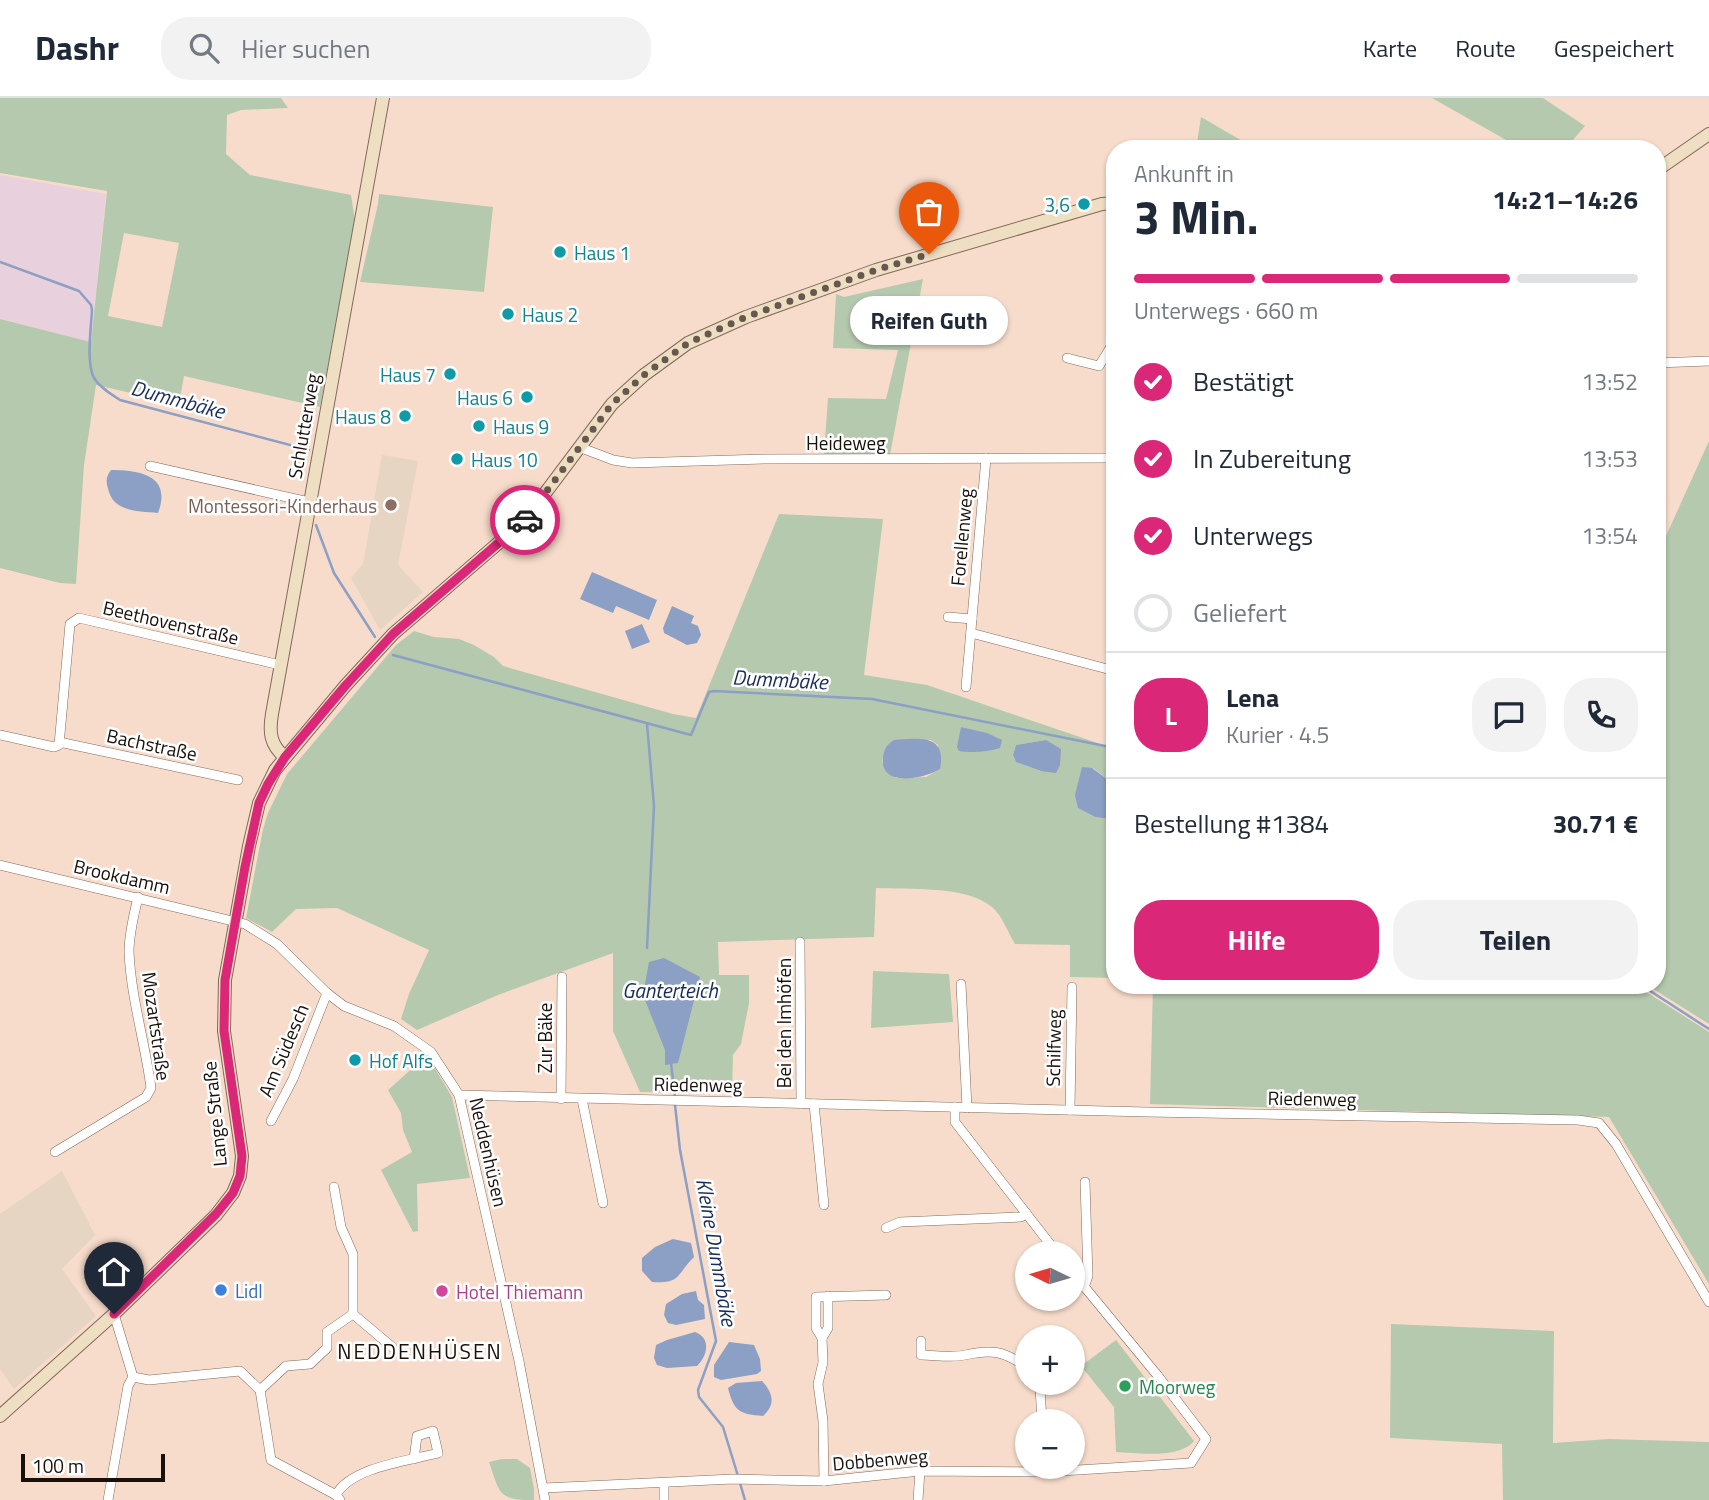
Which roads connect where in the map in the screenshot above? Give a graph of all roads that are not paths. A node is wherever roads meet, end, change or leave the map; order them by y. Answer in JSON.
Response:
{"nodes":[{"id":1,"x":383,"y":98,"type":"edge"},
{"id":2,"x":1709,"y":134,"type":"edge"},
{"id":3,"x":1666,"y":164,"type":"edge"},
{"id":4,"x":1106,"y":205,"type":"edge"},
{"id":5,"x":1106,"y":355,"type":"edge"},
{"id":6,"x":1067,"y":358,"type":"dead end"},
{"id":7,"x":1709,"y":361,"type":"edge"},
{"id":8,"x":1666,"y":363,"type":"edge"},
{"id":9,"x":579,"y":447,"type":"junction"},
{"id":10,"x":986,"y":458,"type":"junction"},
{"id":11,"x":1106,"y":458,"type":"edge"},
{"id":12,"x":150,"y":466,"type":"dead end"},
{"id":13,"x":309,"y":502,"type":"junction"},
{"id":14,"x":948,"y":617,"type":"dead end"},
{"id":15,"x":972,"y":619,"type":"junction"},
{"id":16,"x":971,"y":632,"type":"junction"},
{"id":17,"x":280,"y":665,"type":"junction"},
{"id":18,"x":1106,"y":669,"type":"edge"},
{"id":19,"x":966,"y":687,"type":"dead end"},
{"id":20,"x":0,"y":735,"type":"edge"},
{"id":21,"x":60,"y":743,"type":"junction"},
{"id":22,"x":285,"y":757,"type":"junction"},
{"id":23,"x":238,"y":780,"type":"dead end"},
{"id":24,"x":0,"y":865,"type":"edge"},
{"id":25,"x":138,"y":897,"type":"junction"},
{"id":26,"x":235,"y":921,"type":"junction"},
{"id":27,"x":800,"y":942,"type":"dead end"},
{"id":28,"x":562,"y":977,"type":"dead end"},
{"id":29,"x":961,"y":984,"type":"dead end"},
{"id":30,"x":1072,"y":987,"type":"dead end"},
{"id":31,"x":327,"y":993,"type":"junction"},
{"id":32,"x":458,"y":1095,"type":"junction"},
{"id":33,"x":561,"y":1099,"type":"junction"},
{"id":34,"x":582,"y":1099,"type":"junction"},
{"id":35,"x":801,"y":1104,"type":"junction"},
{"id":36,"x":814,"y":1104,"type":"junction"},
{"id":37,"x":954,"y":1107,"type":"junction"},
{"id":38,"x":967,"y":1108,"type":"junction"},
{"id":39,"x":1070,"y":1110,"type":"junction"},
{"id":40,"x":271,"y":1121,"type":"dead end"},
{"id":41,"x":55,"y":1152,"type":"dead end"},
{"id":42,"x":1085,"y":1182,"type":"dead end"},
{"id":43,"x":334,"y":1187,"type":"dead end"},
{"id":44,"x":603,"y":1203,"type":"dead end"},
{"id":45,"x":824,"y":1205,"type":"dead end"},
{"id":46,"x":1026,"y":1213,"type":"junction"},
{"id":47,"x":886,"y":1228,"type":"dead end"},
{"id":48,"x":1048,"y":1241,"type":"edge"},
{"id":49,"x":1085,"y":1284,"type":"edge"},
{"id":50,"x":1085,"y":1288,"type":"edge"},
{"id":51,"x":886,"y":1295,"type":"dead end"},
{"id":52,"x":1709,"y":1303,"type":"edge"},
{"id":53,"x":114,"y":1314,"type":"junction"},
{"id":54,"x":353,"y":1314,"type":"junction"},
{"id":55,"x":921,"y":1341,"type":"dead end"},
{"id":56,"x":392,"y":1347,"type":"dead end"},
{"id":57,"x":1015,"y":1358,"type":"edge"},
{"id":58,"x":133,"y":1377,"type":"junction"},
{"id":59,"x":260,"y":1390,"type":"junction"},
{"id":60,"x":0,"y":1416,"type":"edge"},
{"id":61,"x":414,"y":1459,"type":"dead end"},
{"id":62,"x":1085,"y":1467,"type":"edge"},
{"id":63,"x":1015,"y":1469,"type":"edge"},
{"id":64,"x":920,"y":1471,"type":"junction"},
{"id":65,"x":824,"y":1481,"type":"junction"},
{"id":66,"x":664,"y":1483,"type":"junction"},
{"id":67,"x":544,"y":1488,"type":"junction"},
{"id":68,"x":338,"y":1497,"type":"edge"},
{"id":69,"x":108,"y":1500,"type":"edge"},
{"id":70,"x":545,"y":1500,"type":"edge"},
{"id":71,"x":664,"y":1500,"type":"edge"},
{"id":72,"x":918,"y":1500,"type":"edge"}],
"edges":[{"from":1,"to":13,"type":"street","name":"Schlutterweg"},
{"from":2,"to":3,"type":"street"},
{"from":4,"to":9,"type":"street","name":"Lange Straße"},
{"from":5,"to":6,"type":"street"},
{"from":7,"to":8,"type":"street"},
{"from":9,"to":10,"type":"street","name":"Heideweg"},
{"from":9,"to":22,"type":"street","name":"Lange Straße"},
{"from":10,"to":11,"type":"street","name":"Heideweg"},
{"from":10,"to":15,"type":"street","name":"Forellenweg"},
{"from":12,"to":13,"type":"street"},
{"from":13,"to":17,"type":"street","name":"Schlutterweg"},
{"from":14,"to":15,"type":"street"},
{"from":15,"to":16,"type":"street","name":"Forellenweg"},
{"from":16,"to":18,"type":"street"},
{"from":16,"to":19,"type":"street","name":"Forellenweg"},
{"from":17,"to":21,"type":"street","name":"Beethovenstraße"},
{"from":17,"to":22,"type":"street","name":"Schlutterweg"},
{"from":20,"to":21,"type":"street"},
{"from":21,"to":23,"type":"street","name":"Bachstraße"},
{"from":22,"to":26,"type":"street","name":"Lange Straße"},
{"from":24,"to":25,"type":"street","name":"Brookdamm"},
{"from":25,"to":26,"type":"street","name":"Brookdamm"},
{"from":25,"to":41,"type":"street","name":"Mozartstraße"},
{"from":26,"to":31,"type":"street","name":"Neddenhüsen"},
{"from":26,"to":53,"type":"street","name":"Lange Straße"},
{"from":27,"to":35,"type":"street","name":"Bei den Imhöfen"},
{"from":28,"to":33,"type":"street","name":"Zur Bäke"},
{"from":29,"to":38,"type":"street"},
{"from":30,"to":39,"type":"street","name":"Schilfweg"},
{"from":31,"to":32,"type":"street","name":"Neddenhüsen"},
{"from":31,"to":40,"type":"street","name":"Am Südesch"},
{"from":32,"to":33,"type":"street","name":"Riedenweg"},
{"from":32,"to":67,"type":"street","name":"Neddenhüsen"},
{"from":33,"to":34,"type":"street","name":"Riedenweg"},
{"from":34,"to":35,"type":"street","name":"Riedenweg"},
{"from":34,"to":44,"type":"street"},
{"from":35,"to":36,"type":"street","name":"Riedenweg"},
{"from":36,"to":37,"type":"street","name":"Riedenweg"},
{"from":36,"to":45,"type":"street"},
{"from":37,"to":38,"type":"street","name":"Riedenweg"},
{"from":37,"to":46,"type":"street"},
{"from":38,"to":39,"type":"street","name":"Riedenweg"},
{"from":39,"to":52,"type":"street","name":"Riedenweg"},
{"from":42,"to":49,"type":"street"},
{"from":43,"to":54,"type":"street"},
{"from":46,"to":47,"type":"street"},
{"from":46,"to":48,"type":"street"},
{"from":50,"to":62,"type":"street","name":"Dobbenweg"},
{"from":51,"to":65,"type":"street"},
{"from":53,"to":58,"type":"street"},
{"from":53,"to":60,"type":"street","name":"Lange Straße"},
{"from":54,"to":56,"type":"street"},
{"from":54,"to":59,"type":"street"},
{"from":55,"to":57,"type":"street"},
{"from":58,"to":59,"type":"street"},
{"from":58,"to":69,"type":"street"},
{"from":59,"to":68,"type":"street"},
{"from":61,"to":68,"type":"street"},
{"from":63,"to":64,"type":"street","name":"Dobbenweg"},
{"from":64,"to":65,"type":"street","name":"Dobbenweg"},
{"from":64,"to":72,"type":"street"},
{"from":65,"to":66,"type":"street","name":"Dobbenweg"},
{"from":66,"to":67,"type":"street","name":"Dobbenweg"},
{"from":66,"to":71,"type":"street"},
{"from":67,"to":70,"type":"street","name":"Neddenhüsen"}]}
